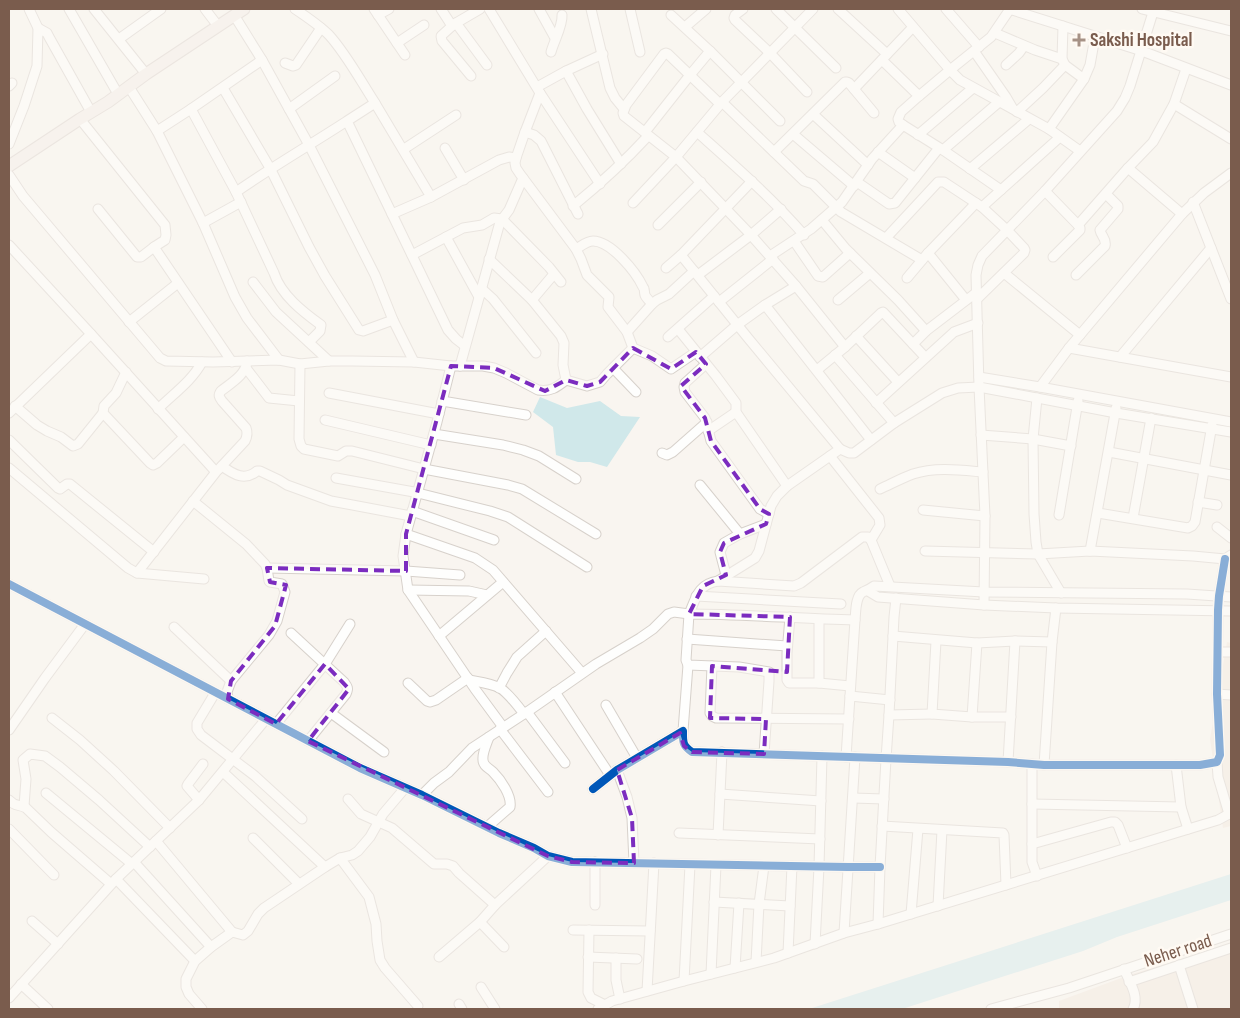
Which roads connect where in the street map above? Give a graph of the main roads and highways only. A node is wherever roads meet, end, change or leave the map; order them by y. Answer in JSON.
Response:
{"nodes":[{"id":1,"x":244,"y":9,"type":"edge"},
{"id":2,"x":9,"y":166,"type":"edge"}],
"edges":[{"from":1,"to":2,"type":"main road"}]}
